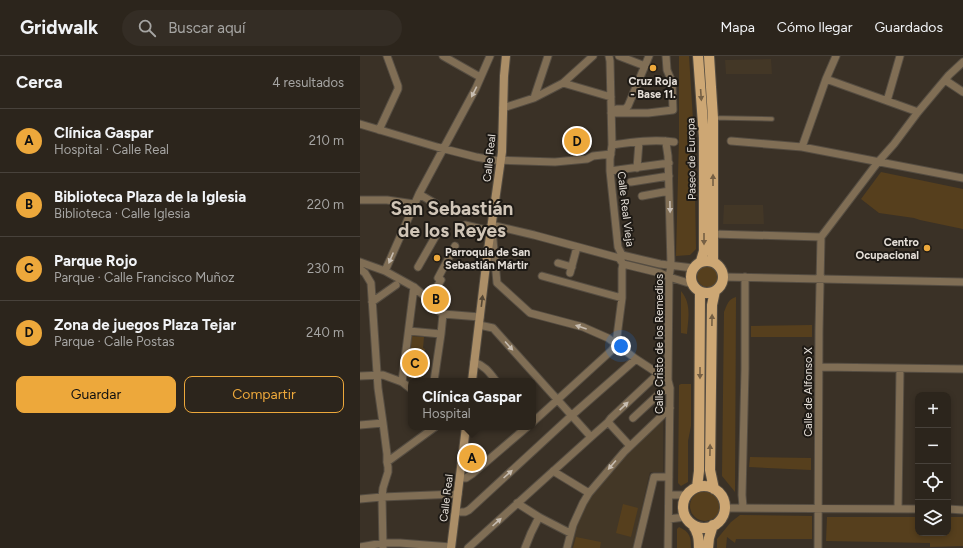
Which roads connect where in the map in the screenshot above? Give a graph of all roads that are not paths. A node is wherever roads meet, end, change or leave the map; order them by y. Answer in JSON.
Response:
{"nodes":[{"id":1,"x":387,"y":56,"type":"edge"},
{"id":2,"x":443,"y":56,"type":"edge"},
{"id":3,"x":490,"y":56,"type":"edge"},
{"id":4,"x":506,"y":56,"type":"edge"},
{"id":5,"x":548,"y":56,"type":"edge"},
{"id":6,"x":593,"y":56,"type":"edge"},
{"id":7,"x":609,"y":56,"type":"edge"},
{"id":8,"x":619,"y":56,"type":"edge"},
{"id":9,"x":649,"y":56,"type":"edge"},
{"id":10,"x":666,"y":56,"type":"edge"},
{"id":11,"x":698,"y":56,"type":"edge"},
{"id":12,"x":709,"y":56,"type":"edge"},
{"id":13,"x":836,"y":56,"type":"edge"},
{"id":14,"x":900,"y":56,"type":"edge"},
{"id":15,"x":963,"y":62,"type":"edge"},
{"id":16,"x":645,"y":66,"type":"junction"},
{"id":17,"x":480,"y":76,"type":"junction"},
{"id":18,"x":826,"y":79,"type":"junction"},
{"id":19,"x":945,"y":80,"type":"junction"},
{"id":20,"x":563,"y":83,"type":"junction"},
{"id":21,"x":963,"y":92,"type":"edge"},
{"id":22,"x":611,"y":97,"type":"junction"},
{"id":23,"x":534,"y":98,"type":"junction"},
{"id":24,"x":887,"y":101,"type":"junction"},
{"id":25,"x":503,"y":108,"type":"junction"},
{"id":26,"x":628,"y":110,"type":"junction"},
{"id":27,"x":611,"y":111,"type":"junction"},
{"id":28,"x":918,"y":112,"type":"junction"},
{"id":29,"x":713,"y":118,"type":"junction"},
{"id":30,"x":772,"y":119,"type":"dead end"},
{"id":31,"x":361,"y":127,"type":"edge"},
{"id":32,"x":379,"y":130,"type":"junction"},
{"id":33,"x":665,"y":140,"type":"junction"},
{"id":34,"x":731,"y":141,"type":"dead end"},
{"id":35,"x":638,"y":142,"type":"junction"},
{"id":36,"x":674,"y":142,"type":"dead end"},
{"id":37,"x":612,"y":145,"type":"junction"},
{"id":38,"x":802,"y":147,"type":"junction"},
{"id":39,"x":443,"y":148,"type":"junction"},
{"id":40,"x":611,"y":154,"type":"junction"},
{"id":41,"x":500,"y":161,"type":"junction"},
{"id":42,"x":878,"y":162,"type":"junction"},
{"id":43,"x":668,"y":163,"type":"junction"},
{"id":44,"x":637,"y":168,"type":"junction"},
{"id":45,"x":610,"y":171,"type":"junction"},
{"id":46,"x":669,"y":176,"type":"junction"},
{"id":47,"x":963,"y":178,"type":"edge"},
{"id":48,"x":631,"y":182,"type":"dead end"},
{"id":49,"x":670,"y":191,"type":"junction"},
{"id":50,"x":419,"y":194,"type":"junction"},
{"id":51,"x":642,"y":196,"type":"dead end"},
{"id":52,"x":360,"y":200,"type":"edge"},
{"id":53,"x":414,"y":204,"type":"junction"},
{"id":54,"x":436,"y":204,"type":"dead end"},
{"id":55,"x":465,"y":225,"type":"dead end"},
{"id":56,"x":491,"y":231,"type":"junction"},
{"id":57,"x":438,"y":232,"type":"dead end"},
{"id":58,"x":713,"y":234,"type":"junction"},
{"id":59,"x":821,"y":236,"type":"junction"},
{"id":60,"x":455,"y":246,"type":"dead end"},
{"id":61,"x":577,"y":247,"type":"junction"},
{"id":62,"x":621,"y":259,"type":"junction"},
{"id":63,"x":713,"y":261,"type":"junction"},
{"id":64,"x":360,"y":262,"type":"edge"},
{"id":65,"x":558,"y":263,"type":"dead end"},
{"id":66,"x":697,"y":264,"type":"junction"},
{"id":67,"x":671,"y":265,"type":"junction"},
{"id":68,"x":418,"y":267,"type":"dead end"},
{"id":69,"x":360,"y":269,"type":"edge"},
{"id":70,"x":385,"y":271,"type":"junction"},
{"id":71,"x":542,"y":276,"type":"dead end"},
{"id":72,"x":669,"y":277,"type":"junction"},
{"id":73,"x":723,"y":277,"type":"junction"},
{"id":74,"x":744,"y":278,"type":"junction"},
{"id":75,"x":820,"y":278,"type":"junction"},
{"id":76,"x":963,"y":282,"type":"edge"},
{"id":77,"x":692,"y":284,"type":"junction"},
{"id":78,"x":396,"y":285,"type":"dead end"},
{"id":79,"x":414,"y":286,"type":"junction"},
{"id":80,"x":715,"y":291,"type":"junction"},
{"id":81,"x":700,"y":292,"type":"junction"},
{"id":82,"x":622,"y":298,"type":"junction"},
{"id":83,"x":372,"y":302,"type":"junction"},
{"id":84,"x":429,"y":302,"type":"junction"},
{"id":85,"x":443,"y":314,"type":"junction"},
{"id":86,"x":479,"y":321,"type":"junction"},
{"id":87,"x":409,"y":331,"type":"junction"},
{"id":88,"x":441,"y":334,"type":"junction"},
{"id":89,"x":616,"y":344,"type":"junction"},
{"id":90,"x":636,"y":359,"type":"junction"},
{"id":91,"x":474,"y":362,"type":"junction"},
{"id":92,"x":819,"y":367,"type":"junction"},
{"id":93,"x":900,"y":369,"type":"junction"},
{"id":94,"x":963,"y":369,"type":"edge"},
{"id":95,"x":658,"y":374,"type":"junction"},
{"id":96,"x":377,"y":375,"type":"junction"},
{"id":97,"x":360,"y":376,"type":"edge"},
{"id":98,"x":434,"y":378,"type":"edge"},
{"id":99,"x":472,"y":378,"type":"edge"},
{"id":100,"x":494,"y":378,"type":"edge"},
{"id":101,"x":668,"y":380,"type":"junction"},
{"id":102,"x":402,"y":382,"type":"junction"},
{"id":103,"x":408,"y":387,"type":"edge"},
{"id":104,"x":670,"y":388,"type":"junction"},
{"id":105,"x":557,"y":400,"type":"junction"},
{"id":106,"x":670,"y":408,"type":"junction"},
{"id":107,"x":572,"y":416,"type":"junction"},
{"id":108,"x":633,"y":418,"type":"dead end"},
{"id":109,"x":536,"y":419,"type":"edge"},
{"id":110,"x":608,"y":422,"type":"junction"},
{"id":111,"x":383,"y":423,"type":"junction"},
{"id":112,"x":360,"y":425,"type":"edge"},
{"id":113,"x":430,"y":430,"type":"edge"},
{"id":114,"x":465,"y":430,"type":"edge"},
{"id":115,"x":523,"y":430,"type":"edge"},
{"id":116,"x":591,"y":438,"type":"junction"},
{"id":117,"x":630,"y":446,"type":"junction"},
{"id":118,"x":387,"y":462,"type":"junction"},
{"id":119,"x":553,"y":471,"type":"junction"},
{"id":120,"x":669,"y":476,"type":"junction"},
{"id":121,"x":460,"y":478,"type":"junction"},
{"id":122,"x":697,"y":487,"type":"junction"},
{"id":123,"x":714,"y":489,"type":"junction"},
{"id":124,"x":589,"y":493,"type":"junction"},
{"id":125,"x":458,"y":494,"type":"junction"},
{"id":126,"x":669,"y":495,"type":"junction"},
{"id":127,"x":686,"y":495,"type":"junction"},
{"id":128,"x":382,"y":497,"type":"junction"},
{"id":129,"x":360,"y":499,"type":"edge"},
{"id":130,"x":517,"y":503,"type":"junction"},
{"id":131,"x":724,"y":508,"type":"junction"},
{"id":132,"x":743,"y":508,"type":"junction"},
{"id":133,"x":818,"y":508,"type":"junction"},
{"id":134,"x":898,"y":509,"type":"junction"},
{"id":135,"x":915,"y":509,"type":"edge"},
{"id":136,"x":951,"y":509,"type":"edge"},
{"id":137,"x":963,"y":510,"type":"edge"},
{"id":138,"x":456,"y":512,"type":"junction"},
{"id":139,"x":539,"y":517,"type":"junction"},
{"id":140,"x":669,"y":519,"type":"junction"},
{"id":141,"x":688,"y":521,"type":"junction"},
{"id":142,"x":713,"y":525,"type":"junction"},
{"id":143,"x":570,"y":533,"type":"junction"},
{"id":144,"x":383,"y":546,"type":"edge"},
{"id":145,"x":360,"y":547,"type":"edge"},
{"id":146,"x":451,"y":548,"type":"edge"},
{"id":147,"x":468,"y":548,"type":"edge"},
{"id":148,"x":525,"y":548,"type":"edge"},
{"id":149,"x":567,"y":548,"type":"edge"},
{"id":150,"x":637,"y":548,"type":"edge"},
{"id":151,"x":668,"y":548,"type":"edge"},
{"id":152,"x":700,"y":548,"type":"edge"},
{"id":153,"x":708,"y":548,"type":"edge"},
{"id":154,"x":818,"y":548,"type":"edge"}],
"edges":[{"from":1,"to":32,"type":"street"},
{"from":2,"to":17,"type":"street"},
{"from":3,"to":17,"type":"street"},
{"from":4,"to":25,"type":"street","name":"Calle Real"},
{"from":5,"to":23,"type":"street"},
{"from":6,"to":20,"type":"street"},
{"from":7,"to":22,"type":"street","name":"Calle Real Vieja"},
{"from":8,"to":16,"type":"street"},
{"from":9,"to":16,"type":"street"},
{"from":10,"to":26,"type":"street"},
{"from":11,"to":66,"type":"main road","name":"Paseo de Europa","one_way":true},
{"from":12,"to":29,"type":"main road","name":"Paseo de Europa"},
{"from":13,"to":18,"type":"street"},
{"from":14,"to":24,"type":"street"},
{"from":15,"to":19,"type":"street"},
{"from":16,"to":26,"type":"street"},
{"from":17,"to":39,"type":"street","one_way":true},
{"from":18,"to":24,"type":"street"},
{"from":18,"to":38,"type":"street"},
{"from":19,"to":21,"type":"street"},
{"from":19,"to":28,"type":"street"},
{"from":20,"to":22,"type":"street"},
{"from":20,"to":23,"type":"street"},
{"from":22,"to":27,"type":"street","name":"Calle Real Vieja"},
{"from":23,"to":25,"type":"street"},
{"from":24,"to":28,"type":"street"},
{"from":25,"to":41,"type":"street","name":"Calle Real"},
{"from":26,"to":27,"type":"street"},
{"from":27,"to":37,"type":"street","name":"Calle Real Vieja"},
{"from":28,"to":42,"type":"street"},
{"from":29,"to":30,"type":"lane"},
{"from":58,"to":29,"type":"main road","name":"Paseo de Europa","one_way":true},
{"from":31,"to":32,"type":"street"},
{"from":32,"to":39,"type":"street"},
{"from":33,"to":35,"type":"street"},
{"from":33,"to":36,"type":"street"},
{"from":33,"to":43,"type":"street","name":"Calle Cristo de los Remedios"},
{"from":34,"to":38,"type":"street"},
{"from":35,"to":37,"type":"street"},
{"from":35,"to":44,"type":"street"},
{"from":37,"to":40,"type":"street","name":"Calle Real Vieja"},
{"from":38,"to":42,"type":"street"},
{"from":39,"to":41,"type":"street"},
{"from":39,"to":50,"type":"street"},
{"from":40,"to":41,"type":"street"},
{"from":40,"to":45,"type":"street","name":"Calle Real Vieja"},
{"from":41,"to":56,"type":"street","name":"Calle Real"},
{"from":42,"to":47,"type":"street"},
{"from":42,"to":59,"type":"street"},
{"from":43,"to":44,"type":"street"},
{"from":43,"to":46,"type":"street","name":"Calle Cristo de los Remedios"},
{"from":44,"to":45,"type":"street"},
{"from":45,"to":62,"type":"street","name":"Calle Real Vieja"},
{"from":46,"to":48,"type":"street"},
{"from":46,"to":49,"type":"street","name":"Calle Cristo de los Remedios"},
{"from":49,"to":51,"type":"street"},
{"from":49,"to":67,"type":"street","name":"Calle Cristo de los Remedios","one_way":true},
{"from":50,"to":53,"type":"street"},
{"from":50,"to":54,"type":"street"},
{"from":52,"to":53,"type":"street"},
{"from":53,"to":70,"type":"street","one_way":true},
{"from":55,"to":56,"type":"street"},
{"from":56,"to":61,"type":"street"},
{"from":86,"to":56,"type":"street","name":"Calle Real","one_way":true},
{"from":89,"to":56,"type":"street","one_way":true},
{"from":57,"to":68,"type":"street"},
{"from":58,"to":59,"type":"street"},
{"from":58,"to":63,"type":"main road","name":"Paseo de Europa"},
{"from":59,"to":75,"type":"street","name":"Calle de Alfonso X"},
{"from":60,"to":84,"type":"street"},
{"from":61,"to":62,"type":"street"},
{"from":61,"to":65,"type":"street"},
{"from":62,"to":67,"type":"street"},
{"from":62,"to":72,"type":"street"},
{"from":62,"to":82,"type":"street","name":"Calle Real Vieja"},
{"from":63,"to":66,"type":"main road"},
{"from":63,"to":73,"type":"main road"},
{"from":64,"to":70,"type":"street"},
{"from":66,"to":67,"type":"street"},
{"from":66,"to":77,"type":"main road"},
{"from":67,"to":72,"type":"street","name":"Calle Cristo de los Remedios"},
{"from":69,"to":83,"type":"street"},
{"from":70,"to":79,"type":"street"},
{"from":71,"to":82,"type":"street"},
{"from":72,"to":77,"type":"street"},
{"from":72,"to":101,"type":"street","name":"Calle Cristo de los Remedios"},
{"from":73,"to":74,"type":"street"},
{"from":73,"to":80,"type":"main road"},
{"from":74,"to":75,"type":"street"},
{"from":74,"to":132,"type":"street"},
{"from":75,"to":76,"type":"street"},
{"from":75,"to":92,"type":"street","name":"Calle de Alfonso X"},
{"from":77,"to":81,"type":"main road"},
{"from":78,"to":83,"type":"street"},
{"from":79,"to":84,"type":"street"},
{"from":79,"to":87,"type":"street"},
{"from":80,"to":81,"type":"main road"},
{"from":123,"to":80,"type":"main road","one_way":true},
{"from":81,"to":122,"type":"main road","one_way":true},
{"from":82,"to":89,"type":"street","name":"Calle Real Vieja"},
{"from":83,"to":96,"type":"street"},
{"from":84,"to":85,"type":"street"},
{"from":85,"to":86,"type":"street"},
{"from":85,"to":88,"type":"street"},
{"from":86,"to":91,"type":"street","name":"Calle Real"},
{"from":86,"to":105,"type":"street","one_way":true},
{"from":87,"to":88,"type":"street"},
{"from":87,"to":102,"type":"street"},
{"from":88,"to":98,"type":"street"},
{"from":89,"to":90,"type":"street"},
{"from":89,"to":105,"type":"street"},
{"from":90,"to":95,"type":"street"},
{"from":90,"to":107,"type":"street"},
{"from":91,"to":99,"type":"street","name":"Calle Real"},
{"from":91,"to":100,"type":"street"},
{"from":92,"to":93,"type":"street"},
{"from":92,"to":133,"type":"street","name":"Calle de Alfonso X"},
{"from":93,"to":94,"type":"street"},
{"from":93,"to":134,"type":"street"},
{"from":95,"to":101,"type":"street"},
{"from":110,"to":95,"type":"street","one_way":true},
{"from":96,"to":97,"type":"street"},
{"from":96,"to":102,"type":"street"},
{"from":96,"to":111,"type":"street"},
{"from":101,"to":104,"type":"street","name":"Calle Cristo de los Remedios"},
{"from":102,"to":103,"type":"street"},
{"from":104,"to":106,"type":"street","name":"Calle Cristo de los Remedios"},
{"from":104,"to":108,"type":"street"},
{"from":105,"to":107,"type":"street"},
{"from":105,"to":109,"type":"street"},
{"from":106,"to":117,"type":"street"},
{"from":106,"to":120,"type":"street","name":"Calle Cristo de los Remedios"},
{"from":107,"to":116,"type":"street"},
{"from":138,"to":107,"type":"street","one_way":true},
{"from":110,"to":116,"type":"street"},
{"from":110,"to":117,"type":"street"},
{"from":111,"to":112,"type":"street"},
{"from":111,"to":118,"type":"street"},
{"from":113,"to":118,"type":"street"},
{"from":114,"to":121,"type":"street","name":"Calle Real"},
{"from":115,"to":121,"type":"street"},
{"from":116,"to":119,"type":"street"},
{"from":117,"to":124,"type":"street","one_way":true},
{"from":118,"to":128,"type":"street"},
{"from":119,"to":124,"type":"street"},
{"from":119,"to":130,"type":"street"},
{"from":120,"to":126,"type":"street","name":"Calle Cristo de los Remedios"},
{"from":120,"to":150,"type":"street"},
{"from":121,"to":125,"type":"street","name":"Calle Real"},
{"from":122,"to":123,"type":"main road"},
{"from":122,"to":127,"type":"main road"},
{"from":123,"to":131,"type":"main road"},
{"from":124,"to":143,"type":"street"},
{"from":125,"to":128,"type":"street"},
{"from":125,"to":138,"type":"street","name":"Calle Real"},
{"from":126,"to":127,"type":"street"},
{"from":126,"to":140,"type":"street","name":"Calle Cristo de los Remedios"},
{"from":127,"to":141,"type":"main road"},
{"from":128,"to":129,"type":"street"},
{"from":128,"to":144,"type":"street"},
{"from":130,"to":139,"type":"street"},
{"from":147,"to":130,"type":"street","one_way":true},
{"from":131,"to":132,"type":"street"},
{"from":131,"to":142,"type":"main road"},
{"from":132,"to":133,"type":"street"},
{"from":133,"to":134,"type":"street"},
{"from":133,"to":154,"type":"street","name":"Calle de Alfonso X"},
{"from":134,"to":135,"type":"street"},
{"from":136,"to":137,"type":"street"},
{"from":138,"to":146,"type":"street","name":"Calle Real"},
{"from":139,"to":143,"type":"street"},
{"from":139,"to":148,"type":"street"},
{"from":140,"to":141,"type":"street"},
{"from":140,"to":151,"type":"street","name":"Calle Cristo de los Remedios"},
{"from":141,"to":142,"type":"main road"},
{"from":141,"to":152,"type":"main road"},
{"from":142,"to":153,"type":"main road"},
{"from":143,"to":149,"type":"street"},
{"from":144,"to":145,"type":"street"},
{"from":144,"to":146,"type":"street"}]}
